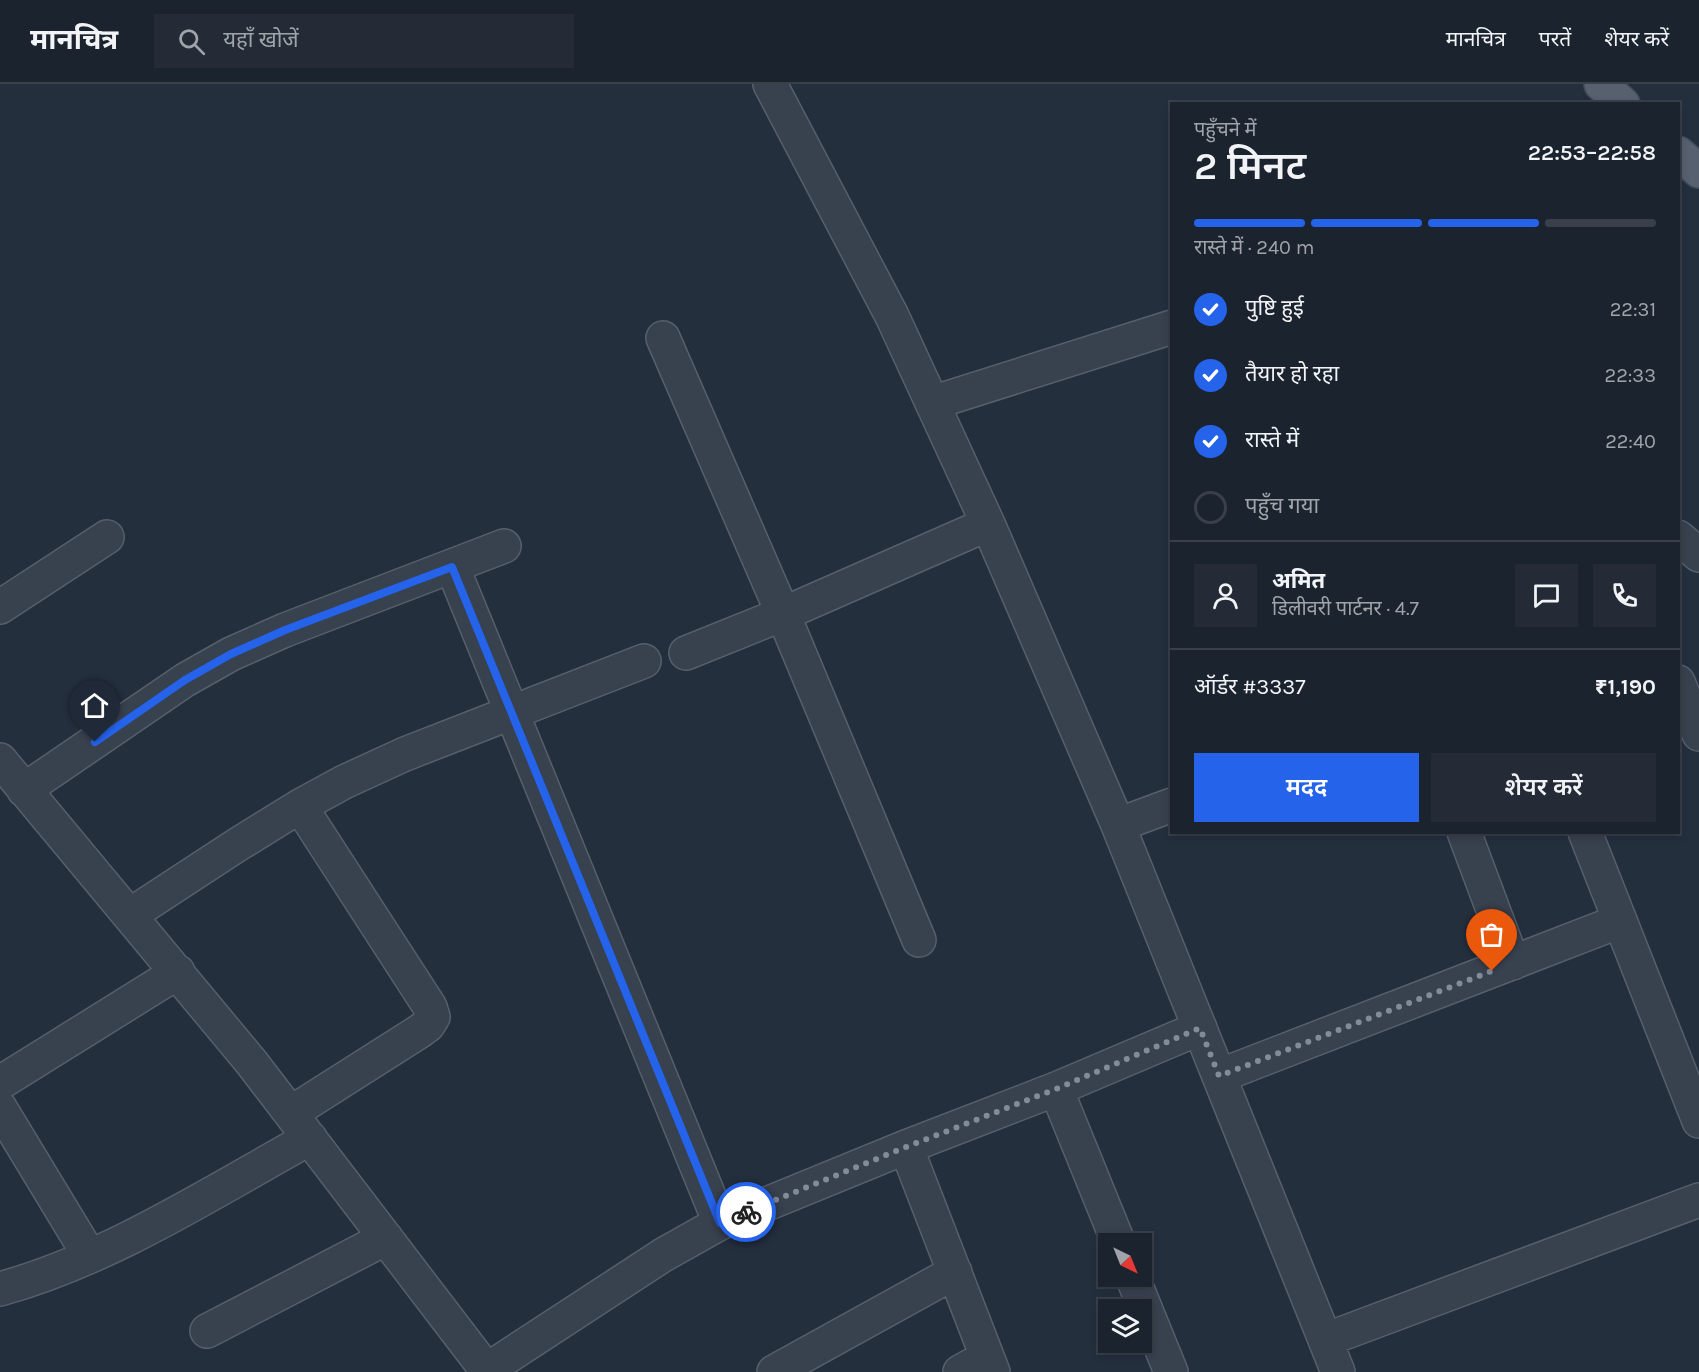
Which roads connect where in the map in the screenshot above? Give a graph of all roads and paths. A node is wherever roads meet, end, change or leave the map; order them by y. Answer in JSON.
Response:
{"nodes":[{"id":1,"x":770,"y":84,"type":"edge"},
{"id":2,"x":1601,"y":84,"type":"edge"},
{"id":3,"x":1621,"y":102,"type":"edge"},
{"id":4,"x":1170,"y":328,"type":"edge"},
{"id":5,"x":663,"y":338,"type":"dead end"},
{"id":6,"x":932,"y":403,"type":"junction"},
{"id":7,"x":988,"y":524,"type":"junction"},
{"id":8,"x":107,"y":537,"type":"dead end"},
{"id":9,"x":1680,"y":539,"type":"edge"},
{"id":10,"x":504,"y":546,"type":"dead end"},
{"id":11,"x":1699,"y":555,"type":"edge"},
{"id":12,"x":452,"y":567,"type":"junction"},
{"id":13,"x":0,"y":607,"type":"edge"},
{"id":14,"x":783,"y":614,"type":"junction"},
{"id":15,"x":686,"y":653,"type":"dead end"},
{"id":16,"x":644,"y":662,"type":"dead end"},
{"id":17,"x":1680,"y":687,"type":"edge"},
{"id":18,"x":512,"y":712,"type":"junction"},
{"id":19,"x":1699,"y":734,"type":"edge"},
{"id":20,"x":0,"y":760,"type":"edge"},
{"id":21,"x":24,"y":790,"type":"junction"},
{"id":22,"x":300,"y":806,"type":"junction"},
{"id":23,"x":1170,"y":806,"type":"edge"},
{"id":24,"x":1118,"y":825,"type":"junction"},
{"id":25,"x":1465,"y":834,"type":"edge"},
{"id":26,"x":1586,"y":834,"type":"edge"},
{"id":27,"x":130,"y":915,"type":"junction"},
{"id":28,"x":1620,"y":921,"type":"junction"},
{"id":29,"x":919,"y":940,"type":"dead end"},
{"id":30,"x":1513,"y":963,"type":"junction"},
{"id":31,"x":178,"y":972,"type":"junction"},
{"id":32,"x":1200,"y":1028,"type":"junction"},
{"id":33,"x":1219,"y":1076,"type":"junction"},
{"id":34,"x":0,"y":1083,"type":"edge"},
{"id":35,"x":1056,"y":1089,"type":"junction"},
{"id":36,"x":0,"y":1108,"type":"edge"},
{"id":37,"x":1699,"y":1121,"type":"edge"},
{"id":38,"x":300,"y":1125,"type":"junction"},
{"id":39,"x":906,"y":1147,"type":"junction"},
{"id":40,"x":1699,"y":1200,"type":"edge"},
{"id":41,"x":720,"y":1223,"type":"junction"},
{"id":42,"x":1115,"y":1233,"type":"edge"},
{"id":43,"x":386,"y":1238,"type":"junction"},
{"id":44,"x":89,"y":1255,"type":"junction"},
{"id":45,"x":955,"y":1272,"type":"junction"},
{"id":46,"x":1136,"y":1287,"type":"edge"},
{"id":47,"x":0,"y":1289,"type":"edge"},
{"id":48,"x":207,"y":1331,"type":"dead end"},
{"id":49,"x":1325,"y":1340,"type":"junction"},
{"id":50,"x":793,"y":1367,"type":"edge"},
{"id":51,"x":980,"y":1367,"type":"edge"},
{"id":52,"x":487,"y":1371,"type":"edge"},
{"id":53,"x":1171,"y":1372,"type":"edge"},
{"id":54,"x":1338,"y":1372,"type":"edge"}],
"edges":[{"from":1,"to":6,"type":"street"},
{"from":2,"to":3,"type":"main road"},
{"from":4,"to":6,"type":"street"},
{"from":5,"to":14,"type":"street"},
{"from":6,"to":7,"type":"street"},
{"from":7,"to":14,"type":"street"},
{"from":7,"to":24,"type":"street"},
{"from":8,"to":13,"type":"street"},
{"from":9,"to":11,"type":"street"},
{"from":10,"to":12,"type":"street"},
{"from":12,"to":18,"type":"street"},
{"from":12,"to":21,"type":"street"},
{"from":14,"to":15,"type":"street"},
{"from":14,"to":29,"type":"street"},
{"from":16,"to":18,"type":"street"},
{"from":17,"to":19,"type":"street"},
{"from":18,"to":22,"type":"street"},
{"from":18,"to":41,"type":"street"},
{"from":20,"to":21,"type":"street"},
{"from":21,"to":27,"type":"street"},
{"from":22,"to":27,"type":"street"},
{"from":22,"to":38,"type":"street"},
{"from":23,"to":24,"type":"street"},
{"from":24,"to":32,"type":"street"},
{"from":25,"to":30,"type":"street"},
{"from":26,"to":28,"type":"street"},
{"from":27,"to":31,"type":"street"},
{"from":28,"to":30,"type":"street"},
{"from":28,"to":37,"type":"street"},
{"from":30,"to":33,"type":"street"},
{"from":31,"to":34,"type":"street"},
{"from":31,"to":38,"type":"street"},
{"from":32,"to":33,"type":"street"},
{"from":32,"to":35,"type":"street"},
{"from":33,"to":49,"type":"street"},
{"from":35,"to":39,"type":"street"},
{"from":35,"to":42,"type":"street"},
{"from":36,"to":44,"type":"street"},
{"from":38,"to":43,"type":"street"},
{"from":38,"to":44,"type":"street"},
{"from":39,"to":41,"type":"street"},
{"from":39,"to":45,"type":"street"},
{"from":40,"to":49,"type":"street"},
{"from":41,"to":52,"type":"street"},
{"from":43,"to":48,"type":"street"},
{"from":43,"to":52,"type":"street"},
{"from":44,"to":47,"type":"street"},
{"from":45,"to":50,"type":"street"},
{"from":45,"to":51,"type":"street"},
{"from":46,"to":53,"type":"street"},
{"from":49,"to":54,"type":"street"}]}
